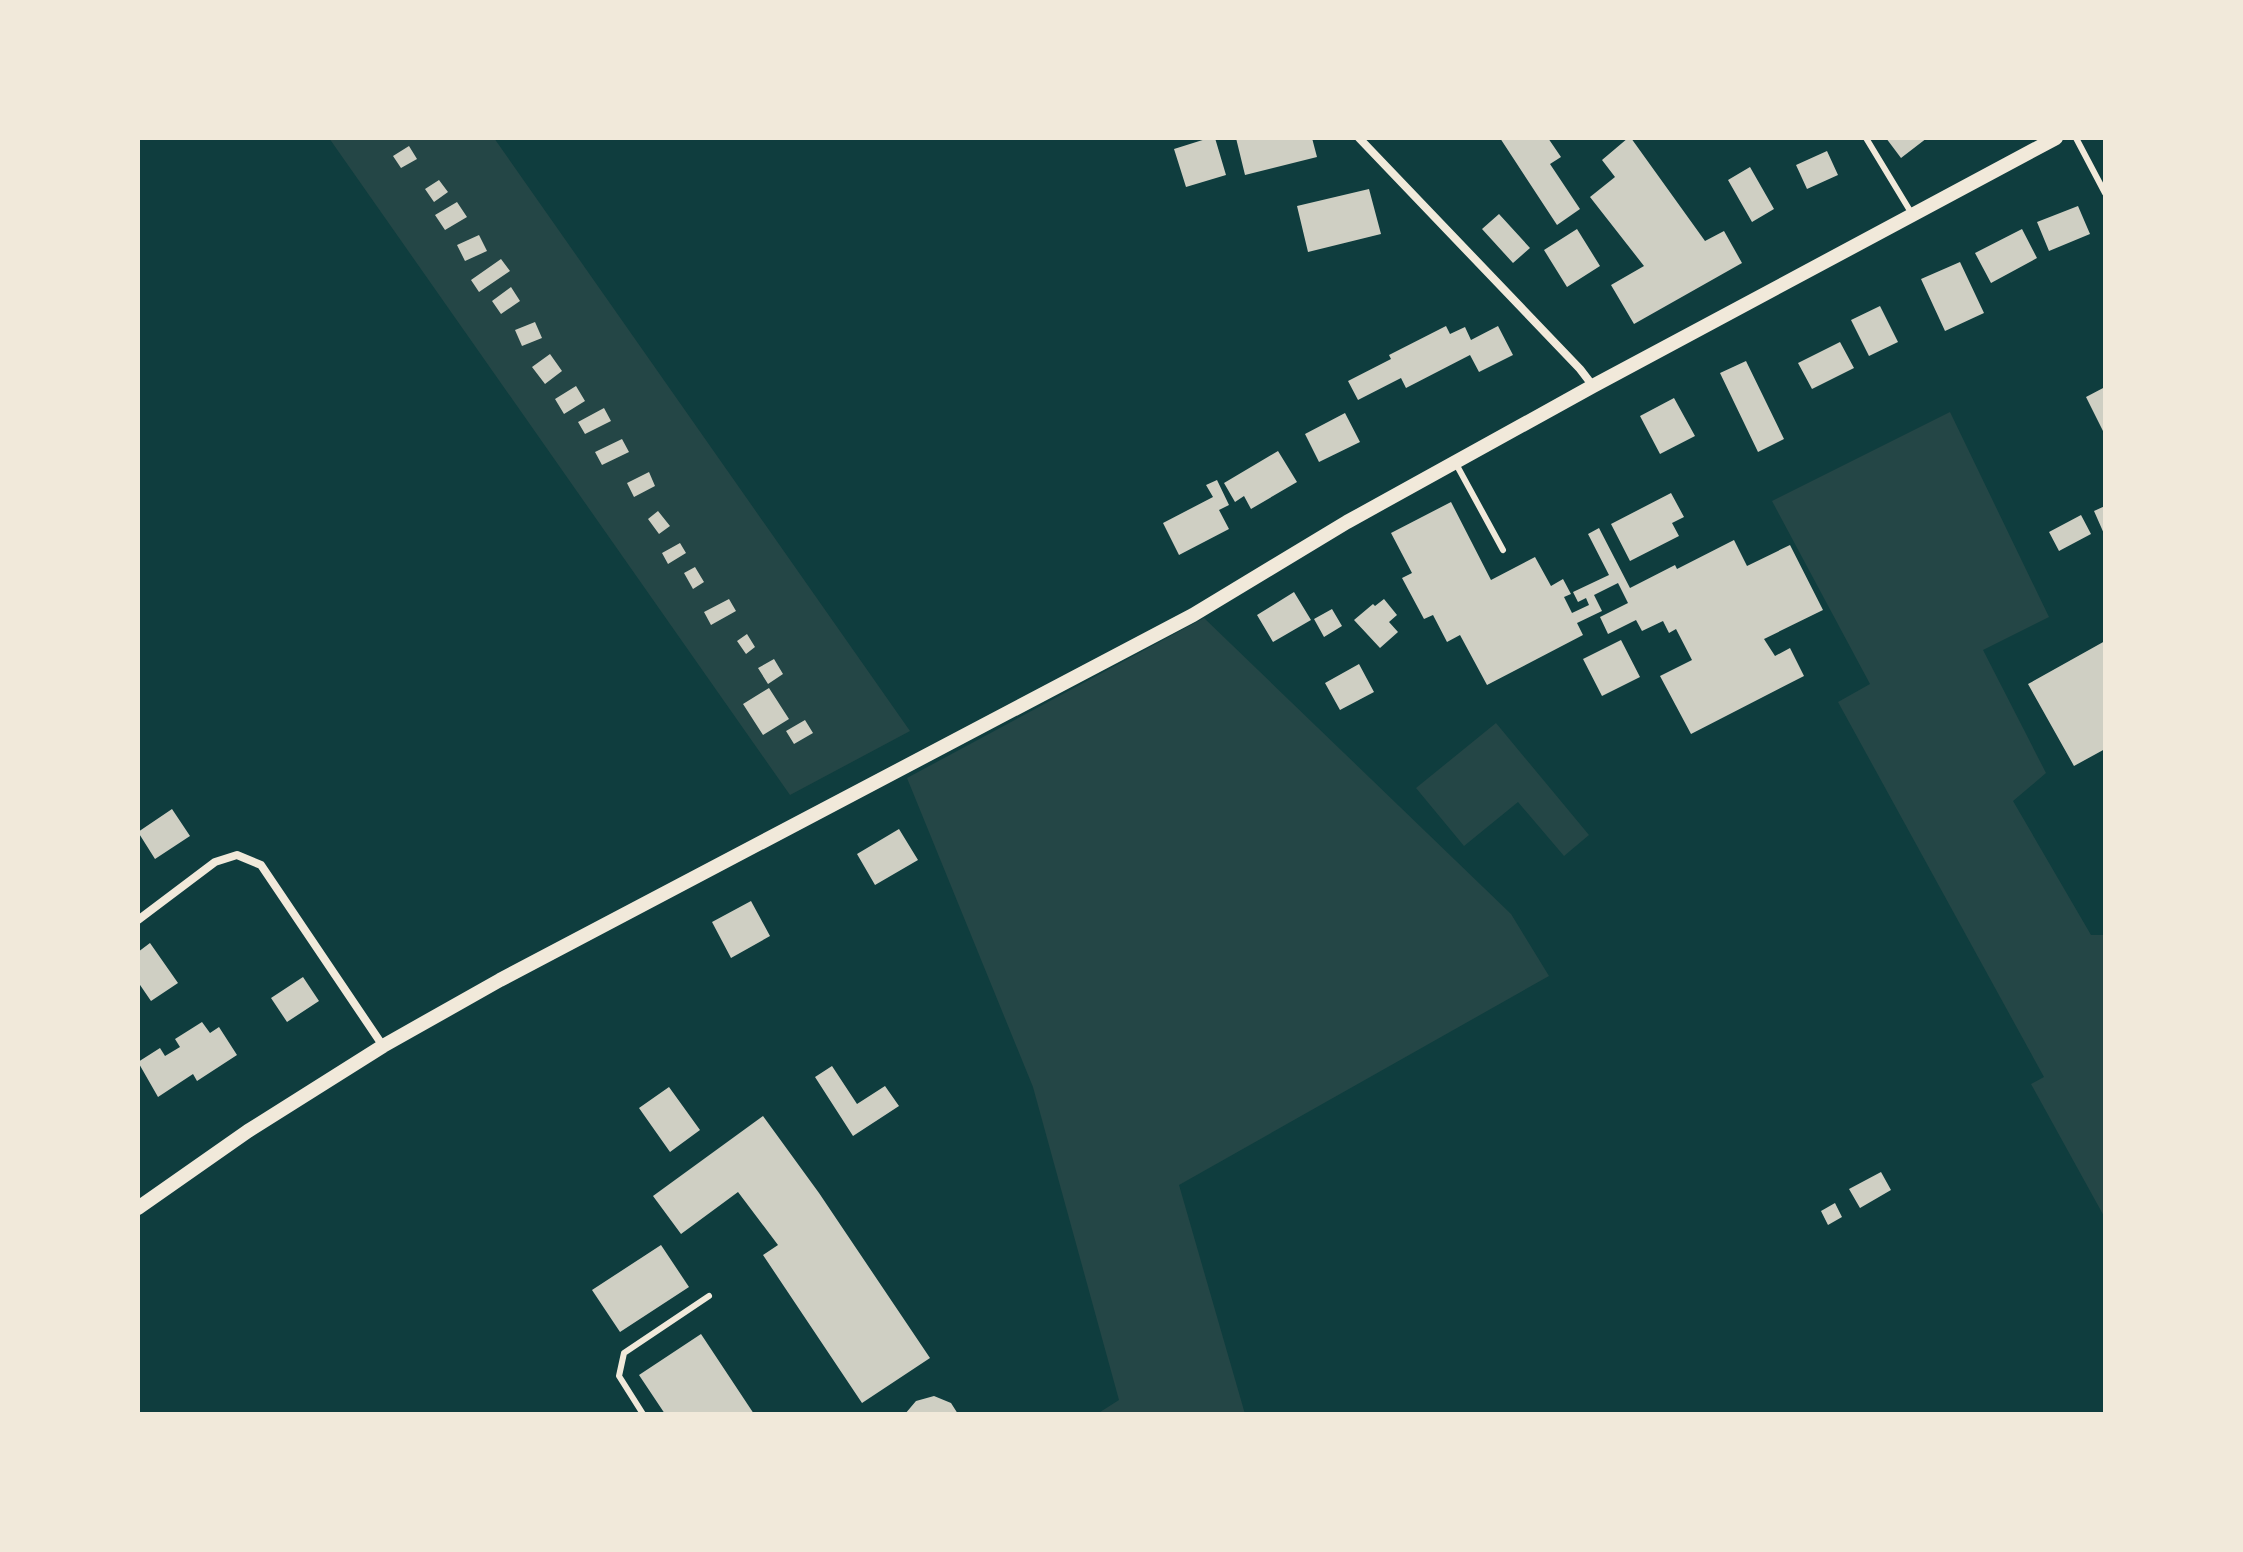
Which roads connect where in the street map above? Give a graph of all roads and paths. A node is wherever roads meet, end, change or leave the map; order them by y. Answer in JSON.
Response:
{"nodes":[{"id":1,"x":1359,"y":138,"type":"edge"},
{"id":2,"x":1866,"y":138,"type":"edge"},
{"id":3,"x":2056,"y":138,"type":"edge"},
{"id":4,"x":2076,"y":138,"type":"edge"},
{"id":5,"x":2105,"y":193,"type":"edge"},
{"id":6,"x":1912,"y":214,"type":"junction"},
{"id":7,"x":1593,"y":386,"type":"junction"},
{"id":8,"x":1455,"y":462,"type":"junction"},
{"id":9,"x":1503,"y":550,"type":"dead end"},
{"id":10,"x":138,"y":920,"type":"edge"},
{"id":11,"x":383,"y":1046,"type":"junction"},
{"id":12,"x":138,"y":1208,"type":"edge"},
{"id":13,"x":709,"y":1296,"type":"dead end"},
{"id":14,"x":643,"y":1414,"type":"edge"}],
"edges":[{"from":1,"to":7,"type":"street"},
{"from":2,"to":6,"type":"lane"},
{"from":3,"to":6,"type":"street"},
{"from":4,"to":5,"type":"lane"},
{"from":6,"to":7,"type":"street"},
{"from":7,"to":8,"type":"street"},
{"from":8,"to":9,"type":"lane"},
{"from":8,"to":11,"type":"street"},
{"from":10,"to":11,"type":"street"},
{"from":11,"to":12,"type":"street"},
{"from":13,"to":14,"type":"lane"}]}
